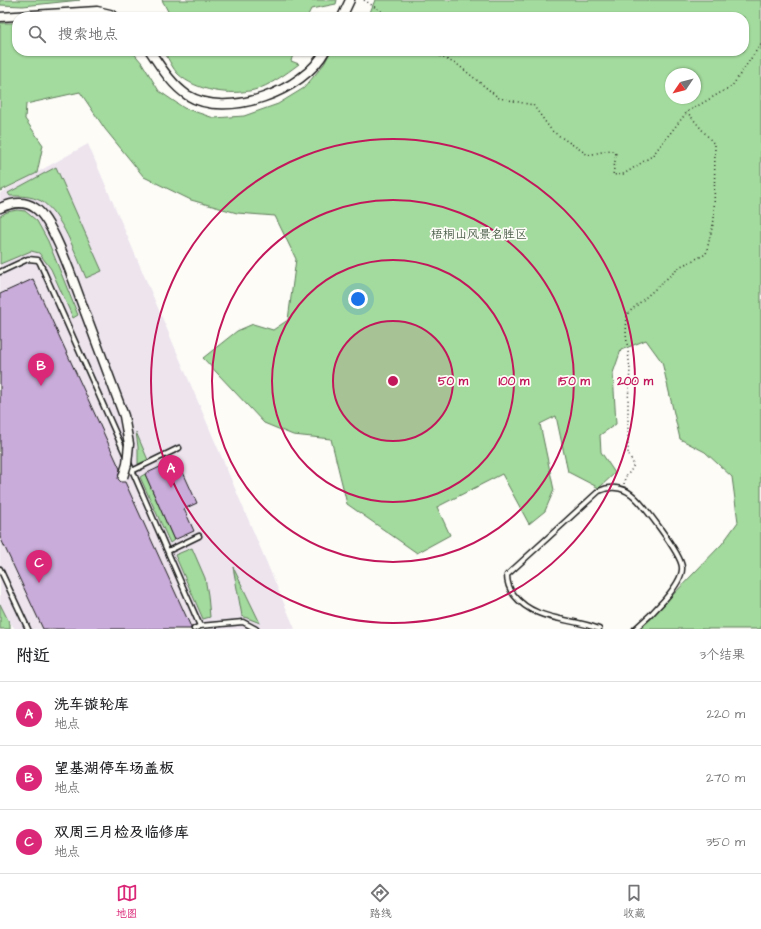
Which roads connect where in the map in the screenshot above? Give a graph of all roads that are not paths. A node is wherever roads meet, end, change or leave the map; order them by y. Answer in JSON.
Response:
{"nodes":[{"id":1,"x":350,"y":0,"type":"edge"},
{"id":2,"x":81,"y":12,"type":"edge"},
{"id":3,"x":101,"y":12,"type":"edge"},
{"id":4,"x":344,"y":12,"type":"edge"},
{"id":5,"x":12,"y":16,"type":"edge"},
{"id":6,"x":0,"y":17,"type":"edge"},
{"id":7,"x":153,"y":56,"type":"edge"},
{"id":8,"x":322,"y":56,"type":"edge"},
{"id":9,"x":0,"y":208,"type":"edge"},
{"id":10,"x":0,"y":272,"type":"edge"},
{"id":11,"x":179,"y":448,"type":"dead end"},
{"id":12,"x":132,"y":471,"type":"junction"},
{"id":13,"x":123,"y":477,"type":"dead end"},
{"id":14,"x":199,"y":536,"type":"dead end"},
{"id":15,"x":168,"y":551,"type":"junction"},
{"id":16,"x":0,"y":570,"type":"edge"},
{"id":17,"x":200,"y":626,"type":"junction"},
{"id":18,"x":28,"y":629,"type":"edge"},
{"id":19,"x":194,"y":629,"type":"edge"},
{"id":20,"x":256,"y":629,"type":"edge"},
{"id":21,"x":599,"y":629,"type":"edge"},
{"id":22,"x":635,"y":629,"type":"edge"}],
"edges":[{"from":1,"to":4,"type":"street"},
{"from":2,"to":3,"type":"street"},
{"from":5,"to":6,"type":"street"},
{"from":7,"to":8,"type":"street"},
{"from":9,"to":13,"type":"street","bridge":true},
{"from":10,"to":12,"type":"lane"},
{"from":11,"to":12,"type":"lane"},
{"from":12,"to":15,"type":"lane"},
{"from":14,"to":15,"type":"lane"},
{"from":15,"to":17,"type":"lane"},
{"from":16,"to":18,"type":"lane"},
{"from":17,"to":19,"type":"lane"},
{"from":17,"to":20,"type":"lane"},
{"from":21,"to":22,"type":"lane"}]}
